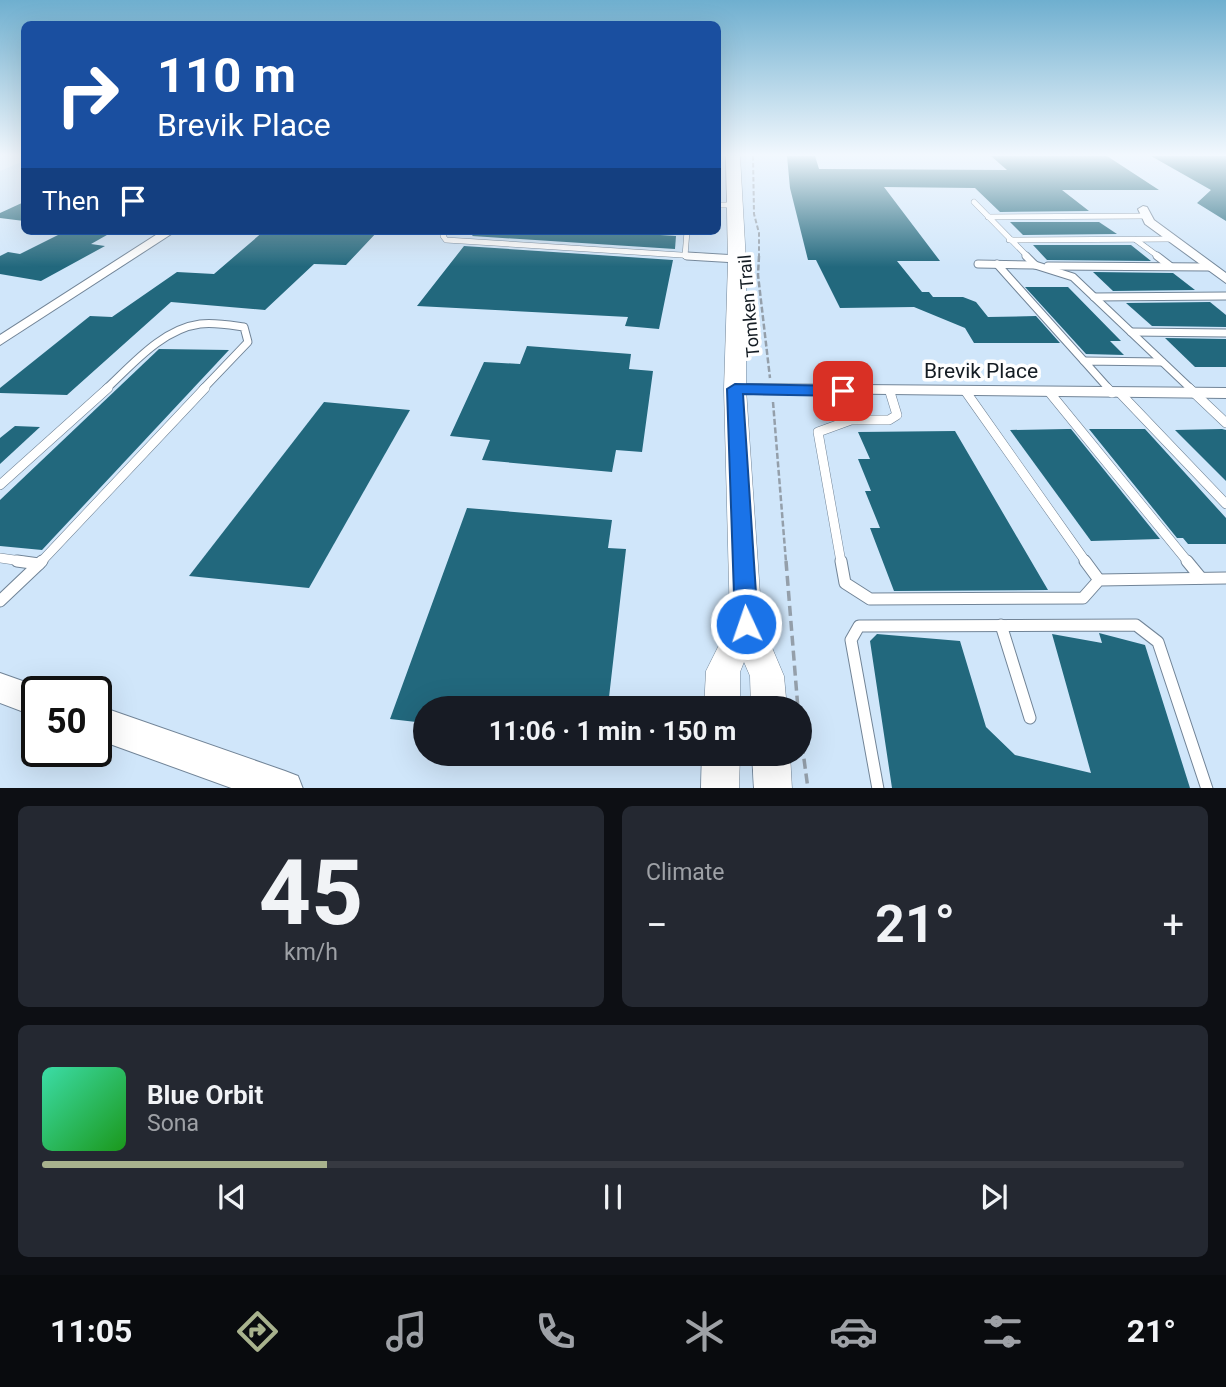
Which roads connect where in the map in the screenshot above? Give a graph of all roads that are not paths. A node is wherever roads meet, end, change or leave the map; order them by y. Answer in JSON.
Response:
{"nodes":[{"id":1,"x":974,"y":202,"type":"dead end"},
{"id":2,"x":726,"y":203,"type":"edge"},
{"id":3,"x":1144,"y":212,"type":"joint"},
{"id":4,"x":988,"y":217,"type":"junction"},
{"id":5,"x":164,"y":235,"type":"edge"},
{"id":6,"x":443,"y":235,"type":"edge"},
{"id":7,"x":687,"y":235,"type":"edge"},
{"id":8,"x":1172,"y":239,"type":"junction"},
{"id":9,"x":1009,"y":240,"type":"junction"},
{"id":10,"x":1136,"y":240,"type":"junction"},
{"id":11,"x":685,"y":256,"type":"junction"},
{"id":12,"x":737,"y":259,"type":"junction"},
{"id":13,"x":978,"y":264,"type":"dead end"},
{"id":14,"x":996,"y":264,"type":"junction"},
{"id":15,"x":1035,"y":265,"type":"junction"},
{"id":16,"x":1170,"y":266,"type":"junction"},
{"id":17,"x":1210,"y":267,"type":"junction"},
{"id":18,"x":1226,"y":279,"type":"edge"},
{"id":19,"x":1226,"y":296,"type":"edge"},
{"id":20,"x":1094,"y":297,"type":"junction"},
{"id":21,"x":1131,"y":332,"type":"junction"},
{"id":22,"x":1226,"y":333,"type":"edge"},
{"id":23,"x":0,"y":341,"type":"edge"},
{"id":24,"x":1084,"y":361,"type":"junction"},
{"id":25,"x":1162,"y":362,"type":"junction"},
{"id":26,"x":735,"y":389,"type":"junction"},
{"id":27,"x":890,"y":392,"type":"junction"},
{"id":28,"x":966,"y":392,"type":"junction"},
{"id":29,"x":1050,"y":393,"type":"junction"},
{"id":30,"x":1116,"y":393,"type":"junction"},
{"id":31,"x":1194,"y":393,"type":"junction"},
{"id":32,"x":1226,"y":393,"type":"edge"},
{"id":33,"x":1226,"y":423,"type":"edge"},
{"id":34,"x":0,"y":485,"type":"edge"},
{"id":35,"x":1226,"y":504,"type":"edge"},
{"id":36,"x":0,"y":558,"type":"edge"},
{"id":37,"x":39,"y":564,"type":"junction"},
{"id":38,"x":1201,"y":578,"type":"junction"},
{"id":39,"x":1226,"y":578,"type":"edge"},
{"id":40,"x":1099,"y":580,"type":"junction"},
{"id":41,"x":0,"y":601,"type":"edge"},
{"id":42,"x":746,"y":624,"type":"junction"},
{"id":43,"x":1001,"y":625,"type":"junction"},
{"id":44,"x":0,"y":688,"type":"edge"},
{"id":45,"x":21,"y":695,"type":"edge"},
{"id":46,"x":722,"y":696,"type":"edge"},
{"id":47,"x":768,"y":696,"type":"edge"},
{"id":48,"x":1030,"y":718,"type":"dead end"},
{"id":49,"x":112,"y":728,"type":"edge"},
{"id":50,"x":721,"y":766,"type":"edge"},
{"id":51,"x":772,"y":766,"type":"edge"},
{"id":52,"x":282,"y":788,"type":"edge"},
{"id":53,"x":720,"y":788,"type":"edge"},
{"id":54,"x":773,"y":788,"type":"edge"},
{"id":55,"x":878,"y":788,"type":"edge"},
{"id":56,"x":1207,"y":788,"type":"edge"}],
"edges":[{"from":1,"to":4,"type":"lane"},
{"from":2,"to":12,"type":"main road"},
{"from":3,"to":4,"type":"lane"},
{"from":3,"to":8,"type":"street"},
{"from":4,"to":9,"type":"lane"},
{"from":5,"to":23,"type":"street"},
{"from":6,"to":11,"type":"lane"},
{"from":7,"to":11,"type":"lane"},
{"from":8,"to":10,"type":"lane"},
{"from":8,"to":17,"type":"street"},
{"from":9,"to":10,"type":"lane"},
{"from":9,"to":15,"type":"lane"},
{"from":10,"to":16,"type":"lane"},
{"from":11,"to":12,"type":"lane"},
{"from":12,"to":26,"type":"main road"},
{"from":13,"to":14,"type":"lane"},
{"from":14,"to":15,"type":"lane"},
{"from":14,"to":24,"type":"lane"},
{"from":15,"to":16,"type":"lane"},
{"from":15,"to":20,"type":"lane"},
{"from":16,"to":17,"type":"lane"},
{"from":17,"to":18,"type":"street"},
{"from":19,"to":20,"type":"lane"},
{"from":20,"to":21,"type":"lane"},
{"from":21,"to":22,"type":"lane"},
{"from":21,"to":25,"type":"lane"},
{"from":24,"to":25,"type":"lane"},
{"from":24,"to":30,"type":"lane"},
{"from":25,"to":31,"type":"lane"},
{"from":26,"to":27,"type":"street","name":"Brevik Place"},
{"from":26,"to":42,"type":"main road"},
{"from":27,"to":28,"type":"street","name":"Brevik Place"},
{"from":27,"to":40,"type":"lane"},
{"from":28,"to":29,"type":"street","name":"Brevik Place"},
{"from":28,"to":40,"type":"lane"},
{"from":29,"to":30,"type":"street","name":"Brevik Place"},
{"from":29,"to":38,"type":"lane"},
{"from":30,"to":31,"type":"street","name":"Brevik Place"},
{"from":30,"to":35,"type":"lane"},
{"from":31,"to":32,"type":"street","name":"Brevik Place"},
{"from":31,"to":33,"type":"lane"},
{"from":34,"to":37,"type":"lane"},
{"from":36,"to":37,"type":"lane"},
{"from":37,"to":41,"type":"lane"},
{"from":38,"to":39,"type":"lane"},
{"from":38,"to":40,"type":"lane"},
{"from":42,"to":46,"type":"main road"},
{"from":42,"to":47,"type":"main road"},
{"from":43,"to":48,"type":"lane"},
{"from":43,"to":55,"type":"lane"},
{"from":43,"to":56,"type":"lane"},
{"from":44,"to":45,"type":"street"},
{"from":49,"to":52,"type":"street"},
{"from":50,"to":53,"type":"main road"},
{"from":51,"to":54,"type":"main road"}]}
